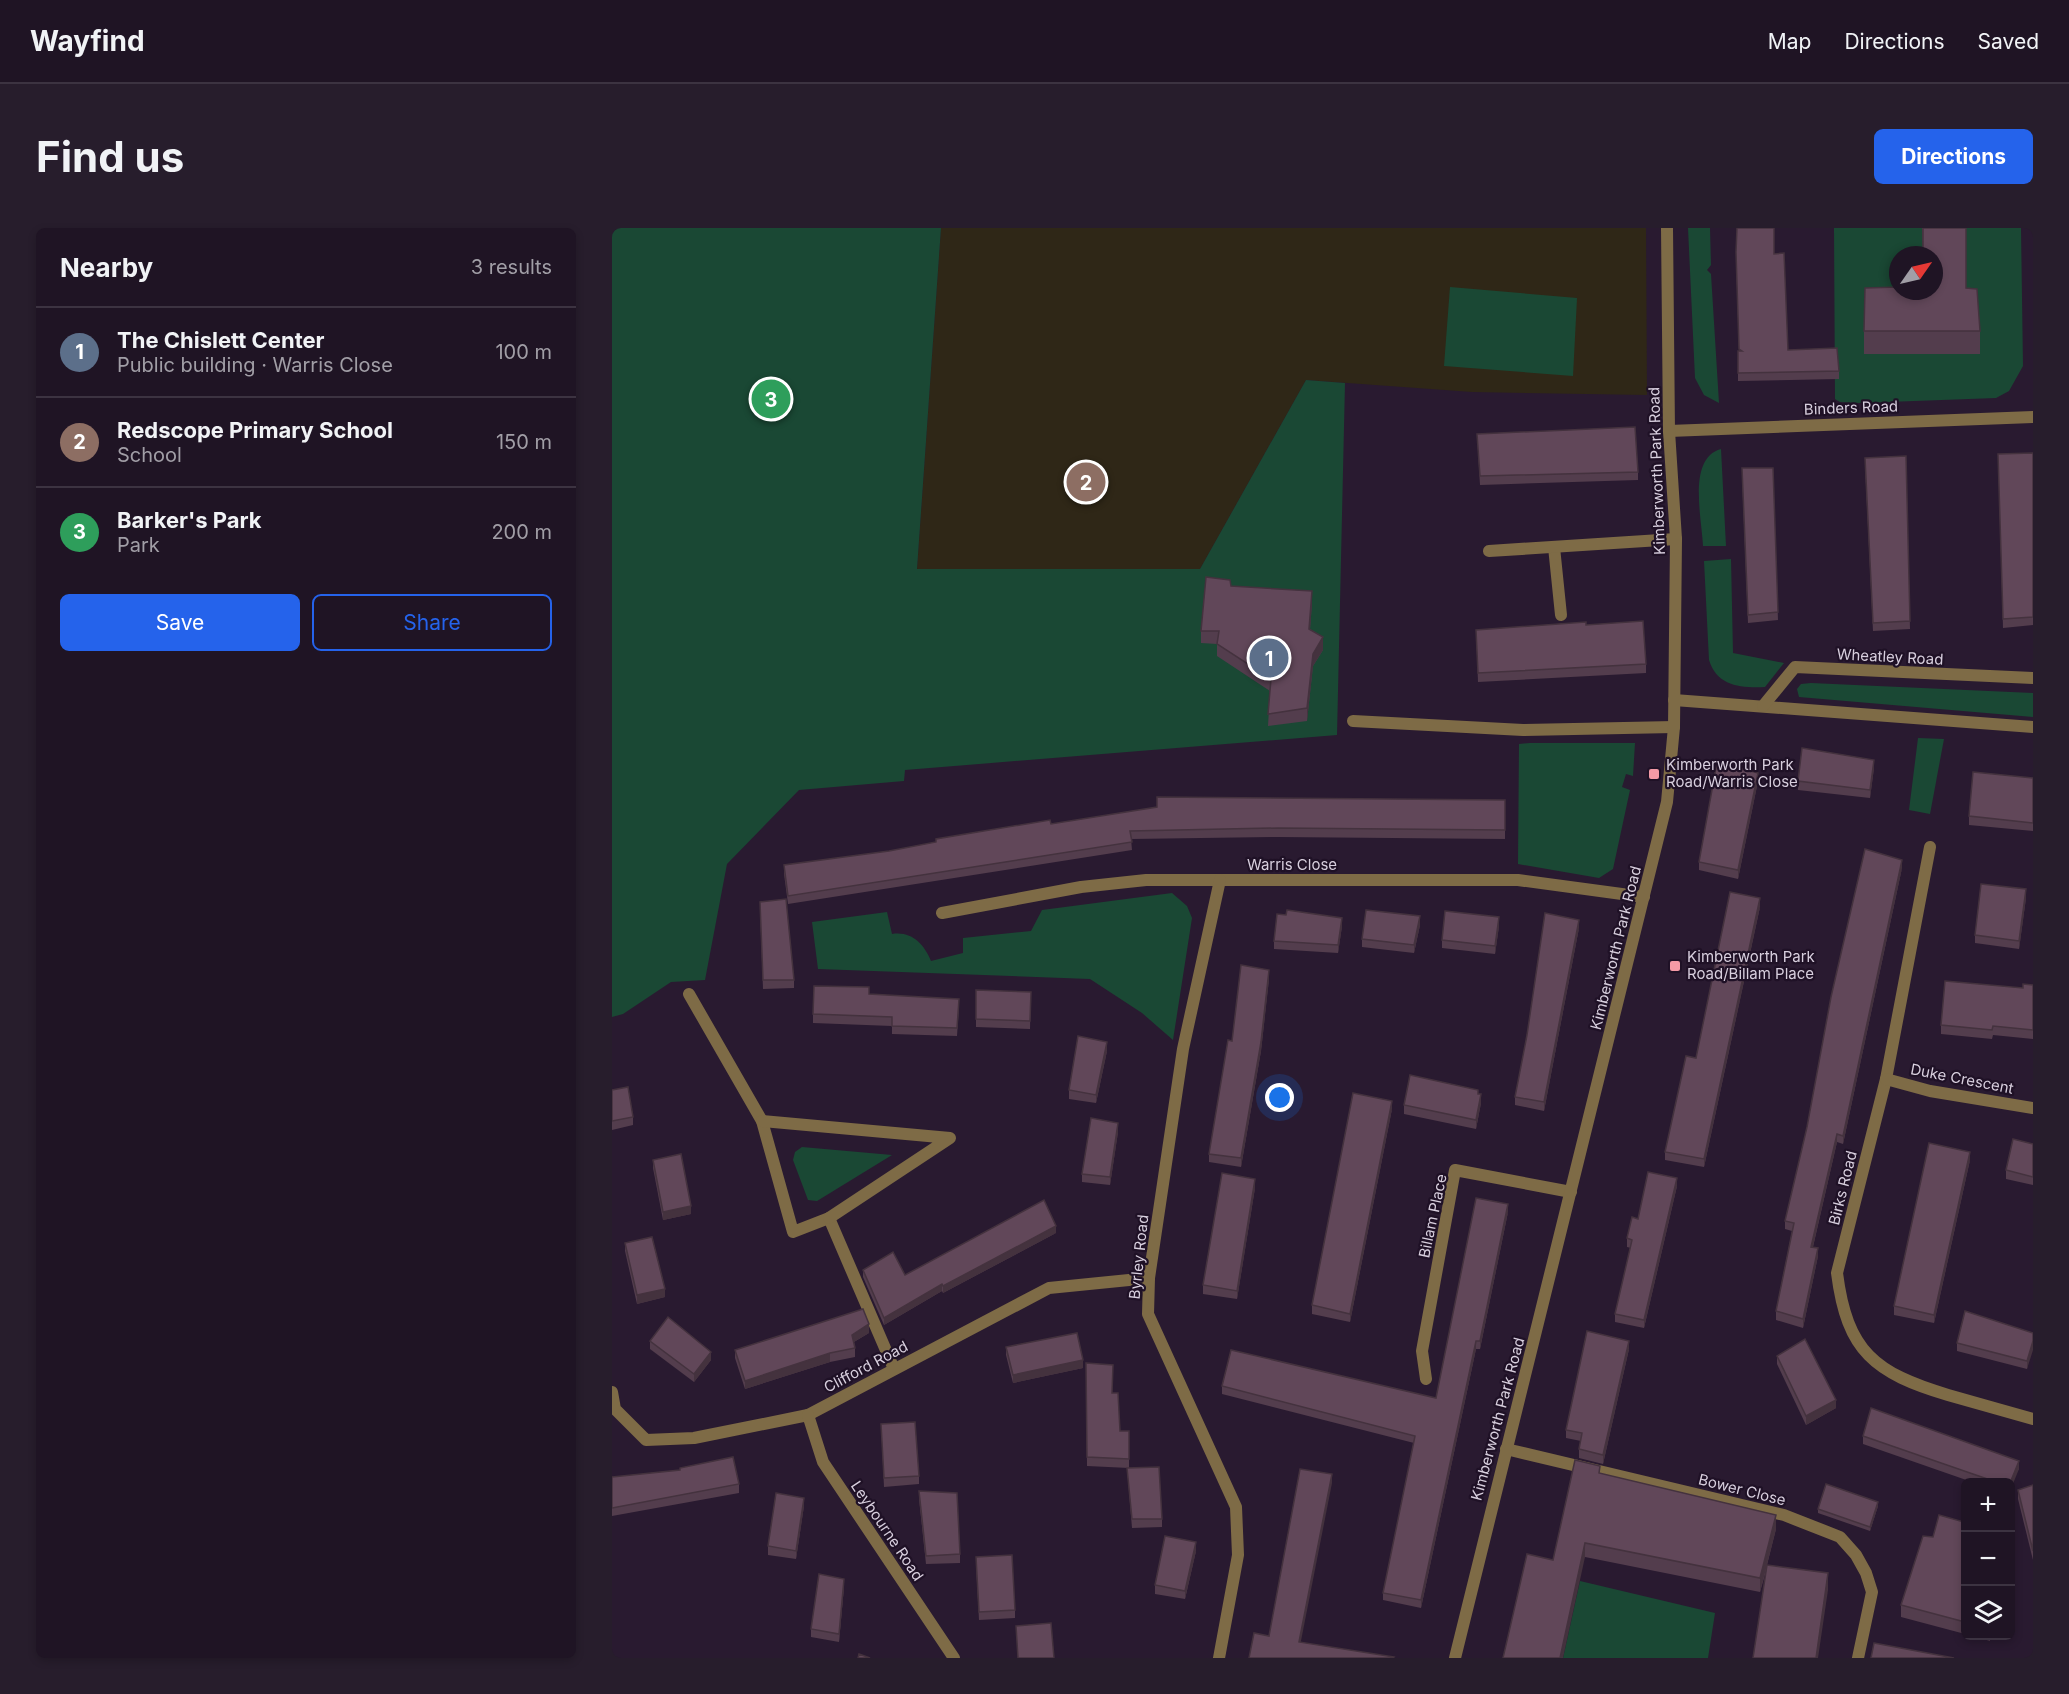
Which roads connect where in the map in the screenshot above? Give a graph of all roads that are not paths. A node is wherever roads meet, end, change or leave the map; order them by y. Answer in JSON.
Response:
{"nodes":[{"id":1,"x":1667,"y":228,"type":"edge"},
{"id":2,"x":2033,"y":417,"type":"edge"},
{"id":3,"x":1670,"y":431,"type":"junction"},
{"id":4,"x":1676,"y":539,"type":"junction"},
{"id":5,"x":1554,"y":547,"type":"junction"},
{"id":6,"x":1489,"y":551,"type":"dead end"},
{"id":7,"x":1561,"y":615,"type":"dead end"},
{"id":8,"x":2033,"y":678,"type":"edge"},
{"id":9,"x":1674,"y":700,"type":"junction"},
{"id":10,"x":1763,"y":706,"type":"junction"},
{"id":11,"x":1353,"y":721,"type":"dead end"},
{"id":12,"x":1674,"y":727,"type":"junction"},
{"id":13,"x":2033,"y":727,"type":"edge"},
{"id":14,"x":1930,"y":847,"type":"dead end"},
{"id":15,"x":1220,"y":880,"type":"junction"},
{"id":16,"x":1644,"y":897,"type":"junction"},
{"id":17,"x":942,"y":913,"type":"dead end"},
{"id":18,"x":689,"y":994,"type":"dead end"},
{"id":19,"x":1886,"y":1079,"type":"junction"},
{"id":20,"x":2033,"y":1108,"type":"edge"},
{"id":21,"x":762,"y":1121,"type":"junction"},
{"id":22,"x":1571,"y":1192,"type":"junction"},
{"id":23,"x":828,"y":1218,"type":"junction"},
{"id":24,"x":1149,"y":1278,"type":"junction"},
{"id":25,"x":894,"y":1369,"type":"junction"},
{"id":26,"x":1426,"y":1379,"type":"dead end"},
{"id":27,"x":612,"y":1392,"type":"edge"},
{"id":28,"x":808,"y":1415,"type":"junction"},
{"id":29,"x":2033,"y":1419,"type":"edge"},
{"id":30,"x":1506,"y":1449,"type":"junction"},
{"id":31,"x":954,"y":1658,"type":"edge"},
{"id":32,"x":1219,"y":1658,"type":"edge"},
{"id":33,"x":1455,"y":1658,"type":"edge"},
{"id":34,"x":1858,"y":1658,"type":"edge"}],
"edges":[{"from":1,"to":3,"type":"street","name":"Kimberworth Park Road"},
{"from":2,"to":3,"type":"street","name":"Binders Road"},
{"from":3,"to":4,"type":"street","name":"Kimberworth Park Road"},
{"from":4,"to":5,"type":"street"},
{"from":4,"to":9,"type":"street","name":"Kimberworth Park Road"},
{"from":5,"to":6,"type":"street"},
{"from":5,"to":7,"type":"street"},
{"from":8,"to":10,"type":"street","name":"Wheatley Road"},
{"from":9,"to":10,"type":"street"},
{"from":9,"to":12,"type":"street","name":"Kimberworth Park Road"},
{"from":10,"to":13,"type":"street"},
{"from":11,"to":12,"type":"street"},
{"from":12,"to":16,"type":"street","name":"Kimberworth Park Road"},
{"from":14,"to":19,"type":"street","name":"Birks Road"},
{"from":15,"to":16,"type":"street","name":"Warris Close"},
{"from":15,"to":17,"type":"street","name":"Warris Close"},
{"from":15,"to":24,"type":"street","name":"Byrley Road"},
{"from":16,"to":22,"type":"street","name":"Kimberworth Park Road"},
{"from":18,"to":21,"type":"street"},
{"from":19,"to":20,"type":"street","name":"Duke Crescent"},
{"from":19,"to":29,"type":"street","name":"Birks Road"},
{"from":21,"to":23,"type":"street"},
{"from":21,"to":23,"type":"street"},
{"from":22,"to":26,"type":"street","name":"Billam Place"},
{"from":22,"to":30,"type":"street","name":"Kimberworth Park Road"},
{"from":23,"to":25,"type":"street"},
{"from":24,"to":25,"type":"street","name":"Clifford Road"},
{"from":24,"to":32,"type":"street","name":"Byrley Road"},
{"from":25,"to":28,"type":"street","name":"Clifford Road"},
{"from":27,"to":28,"type":"street","name":"Clifford Road"},
{"from":28,"to":31,"type":"street","name":"Leybourne Road"},
{"from":30,"to":33,"type":"street","name":"Kimberworth Park Road"},
{"from":30,"to":34,"type":"street","name":"Bower Close"}]}
